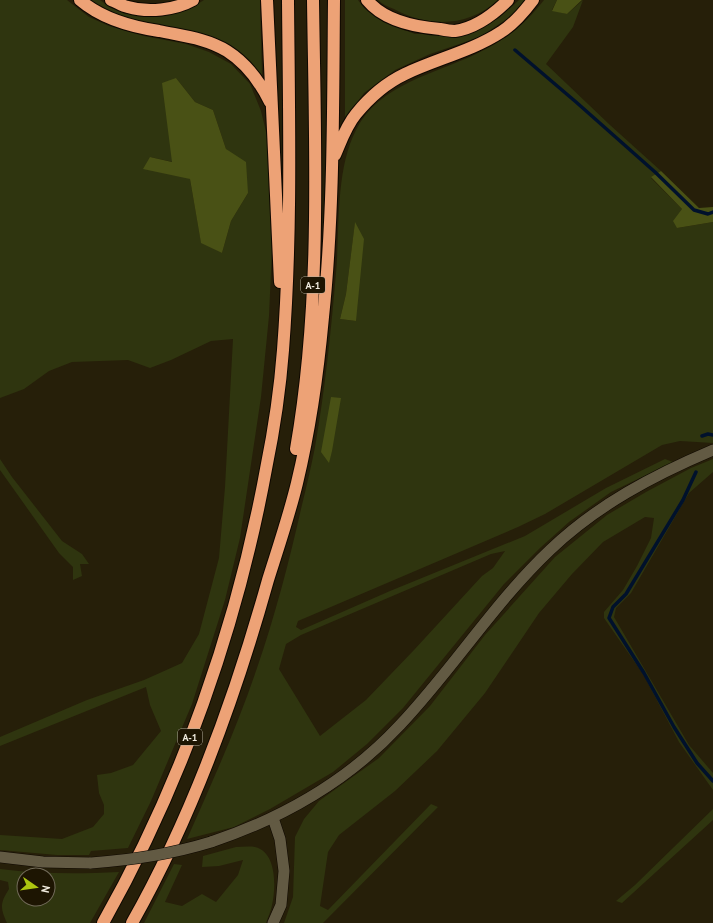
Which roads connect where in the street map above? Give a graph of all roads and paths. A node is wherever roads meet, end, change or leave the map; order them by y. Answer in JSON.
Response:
{"nodes":[{"id":1,"x":80,"y":0,"type":"edge"},
{"id":2,"x":111,"y":0,"type":"edge"},
{"id":3,"x":193,"y":0,"type":"edge"},
{"id":4,"x":267,"y":0,"type":"edge"},
{"id":5,"x":288,"y":0,"type":"edge"},
{"id":6,"x":313,"y":0,"type":"edge"},
{"id":7,"x":334,"y":0,"type":"edge"},
{"id":8,"x":367,"y":0,"type":"edge"},
{"id":9,"x":508,"y":0,"type":"edge"},
{"id":10,"x":533,"y":0,"type":"edge"},
{"id":11,"x":272,"y":105,"type":"junction"},
{"id":12,"x":333,"y":162,"type":"junction"},
{"id":13,"x":283,"y":351,"type":"junction"},
{"id":14,"x":713,"y":450,"type":"edge"},
{"id":15,"x":272,"y":566,"type":"junction"},
{"id":16,"x":273,"y":818,"type":"junction"},
{"id":17,"x":0,"y":857,"type":"edge"},
{"id":18,"x":103,"y":923,"type":"edge"},
{"id":19,"x":132,"y":923,"type":"edge"},
{"id":20,"x":273,"y":923,"type":"edge"}],
"edges":[{"from":1,"to":11,"type":"highway"},
{"from":2,"to":3,"type":"highway"},
{"from":4,"to":11,"type":"highway"},
{"from":5,"to":13,"type":"highway","number":"A-1"},
{"from":6,"to":15,"type":"highway","number":"A-1"},
{"from":7,"to":12,"type":"highway"},
{"from":8,"to":9,"type":"highway"},
{"from":10,"to":12,"type":"highway"},
{"from":11,"to":13,"type":"highway"},
{"from":12,"to":15,"type":"highway"},
{"from":13,"to":18,"type":"highway","number":"A-1"},
{"from":14,"to":16,"type":"street"},
{"from":15,"to":19,"type":"highway","number":"A-1"},
{"from":16,"to":17,"type":"street","bridge":true},
{"from":16,"to":20,"type":"street"}]}
